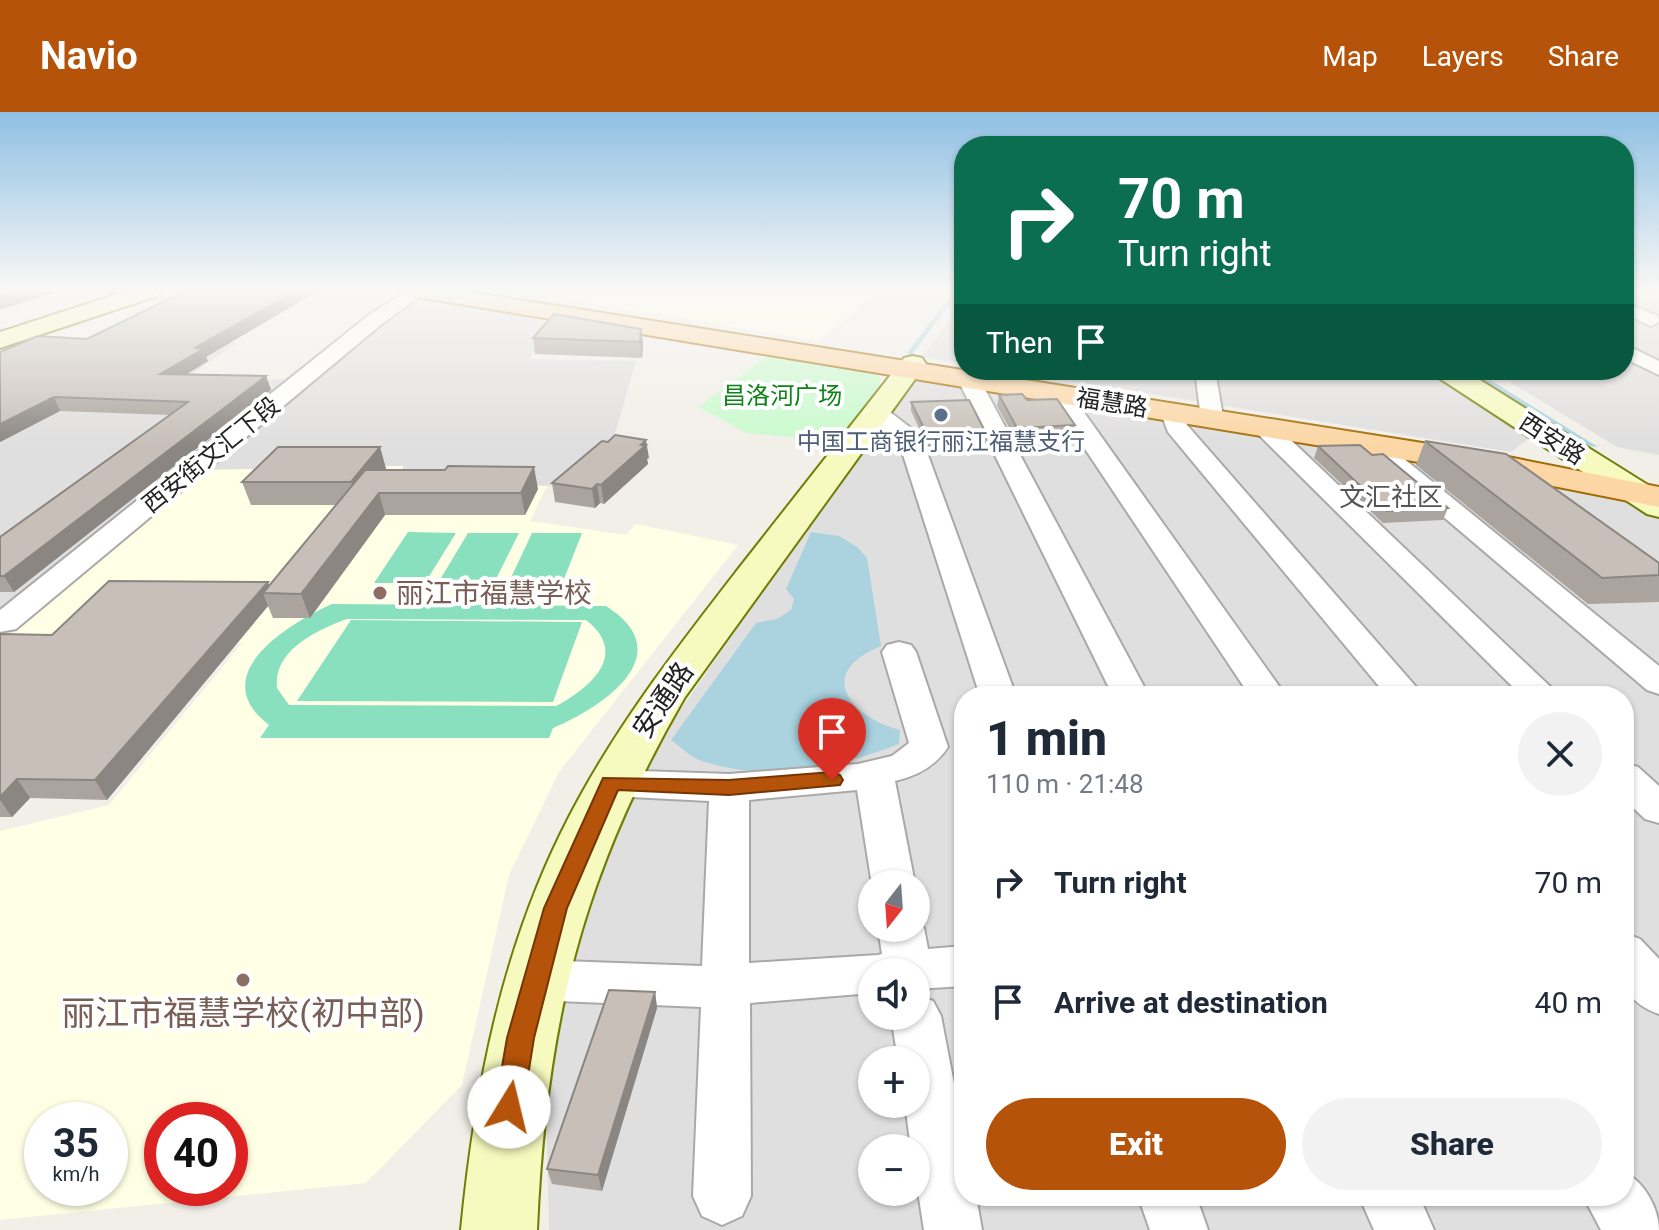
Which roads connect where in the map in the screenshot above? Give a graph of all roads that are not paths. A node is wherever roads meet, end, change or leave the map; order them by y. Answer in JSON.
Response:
{"nodes":[{"id":1,"x":346,"y":343,"type":"edge"},
{"id":2,"x":756,"y":343,"type":"edge"},
{"id":3,"x":769,"y":343,"type":"edge"},
{"id":4,"x":1634,"y":355,"type":"edge"},
{"id":5,"x":910,"y":367,"type":"junction"},
{"id":6,"x":1659,"y":369,"type":"edge"},
{"id":7,"x":954,"y":372,"type":"edge"},
{"id":8,"x":977,"y":380,"type":"edge"},
{"id":9,"x":999,"y":380,"type":"edge"},
{"id":10,"x":1012,"y":380,"type":"edge"},
{"id":11,"x":1206,"y":380,"type":"edge"},
{"id":12,"x":1461,"y":380,"type":"edge"},
{"id":13,"x":1494,"y":380,"type":"edge"},
{"id":14,"x":1060,"y":395,"type":"junction"},
{"id":15,"x":1211,"y":411,"type":"junction"},
{"id":16,"x":877,"y":413,"type":"junction"},
{"id":17,"x":1172,"y":413,"type":"junction"},
{"id":18,"x":1265,"y":428,"type":"junction"},
{"id":19,"x":1373,"y":445,"type":"junction"},
{"id":20,"x":1501,"y":466,"type":"junction"},
{"id":21,"x":1605,"y":473,"type":"junction"},
{"id":22,"x":1654,"y":492,"type":"edge"},
{"id":23,"x":1551,"y":503,"type":"edge"},
{"id":24,"x":2,"y":622,"type":"edge"},
{"id":25,"x":899,"y":652,"type":"dead end"},
{"id":26,"x":1659,"y":683,"type":"edge"},
{"id":27,"x":995,"y":686,"type":"edge"},
{"id":28,"x":1126,"y":686,"type":"edge"},
{"id":29,"x":1261,"y":686,"type":"edge"},
{"id":30,"x":1397,"y":686,"type":"edge"},
{"id":31,"x":1532,"y":686,"type":"edge"},
{"id":32,"x":874,"y":775,"type":"junction"},
{"id":33,"x":611,"y":783,"type":"junction"},
{"id":34,"x":1634,"y":785,"type":"edge"},
{"id":35,"x":729,"y":788,"type":"junction"},
{"id":36,"x":1659,"y":809,"type":"edge"},
{"id":37,"x":891,"y":870,"type":"edge"},
{"id":38,"x":1634,"y":964,"type":"edge"},
{"id":39,"x":954,"y":967,"type":"edge"},
{"id":40,"x":930,"y":969,"type":"edge"},
{"id":41,"x":858,"y":975,"type":"edge"},
{"id":42,"x":534,"y":980,"type":"junction"},
{"id":43,"x":726,"y":985,"type":"junction"},
{"id":44,"x":1659,"y":993,"type":"edge"},
{"id":45,"x":910,"y":1030,"type":"edge"},
{"id":46,"x":722,"y":1196,"type":"dead end"},
{"id":47,"x":1171,"y":1206,"type":"edge"},
{"id":48,"x":1393,"y":1206,"type":"edge"},
{"id":49,"x":1619,"y":1206,"type":"edge"},
{"id":50,"x":499,"y":1230,"type":"edge"},
{"id":51,"x":953,"y":1230,"type":"edge"},
{"id":52,"x":1179,"y":1230,"type":"edge"},
{"id":53,"x":1405,"y":1230,"type":"edge"},
{"id":54,"x":1636,"y":1230,"type":"edge"}],
"edges":[{"from":1,"to":24,"type":"street","name":"西安街文汇下段"},
{"from":2,"to":5,"type":"main road","name":"福慧路"},
{"from":3,"to":5,"type":"main road","name":"福慧路"},
{"from":4,"to":6,"type":"street"},
{"from":5,"to":7,"type":"main road","name":"福慧路"},
{"from":5,"to":16,"type":"street","name":"安通路"},
{"from":8,"to":28,"type":"street"},
{"from":9,"to":14,"type":"main road","name":"福慧路"},
{"from":10,"to":15,"type":"main road","name":"福慧路"},
{"from":11,"to":15,"type":"street"},
{"from":12,"to":21,"type":"street","name":"西安路"},
{"from":13,"to":22,"type":"street","name":"西安路"},
{"from":14,"to":17,"type":"main road","name":"福慧路"},
{"from":14,"to":29,"type":"street"},
{"from":15,"to":21,"type":"main road","name":"福慧路"},
{"from":16,"to":27,"type":"street"},
{"from":16,"to":33,"type":"street","name":"安通路"},
{"from":17,"to":18,"type":"main road","name":"福慧路"},
{"from":17,"to":30,"type":"street"},
{"from":18,"to":19,"type":"main road","name":"福慧路"},
{"from":18,"to":31,"type":"street"},
{"from":19,"to":20,"type":"main road","name":"福慧路"},
{"from":19,"to":26,"type":"street"},
{"from":20,"to":22,"type":"main road","name":"福慧路"},
{"from":20,"to":23,"type":"street"},
{"from":21,"to":22,"type":"street","name":"西安路"},
{"from":25,"to":32,"type":"street"},
{"from":32,"to":35,"type":"street"},
{"from":32,"to":37,"type":"street"},
{"from":33,"to":35,"type":"street"},
{"from":33,"to":42,"type":"street","name":"安通路"},
{"from":34,"to":36,"type":"street"},
{"from":35,"to":43,"type":"street"},
{"from":38,"to":44,"type":"street"},
{"from":39,"to":40,"type":"street"},
{"from":41,"to":43,"type":"street"},
{"from":42,"to":43,"type":"street"},
{"from":42,"to":50,"type":"street","name":"安通路"},
{"from":43,"to":46,"type":"street"},
{"from":45,"to":51,"type":"street"},
{"from":47,"to":52,"type":"street"},
{"from":48,"to":53,"type":"street"},
{"from":49,"to":54,"type":"street"}]}
